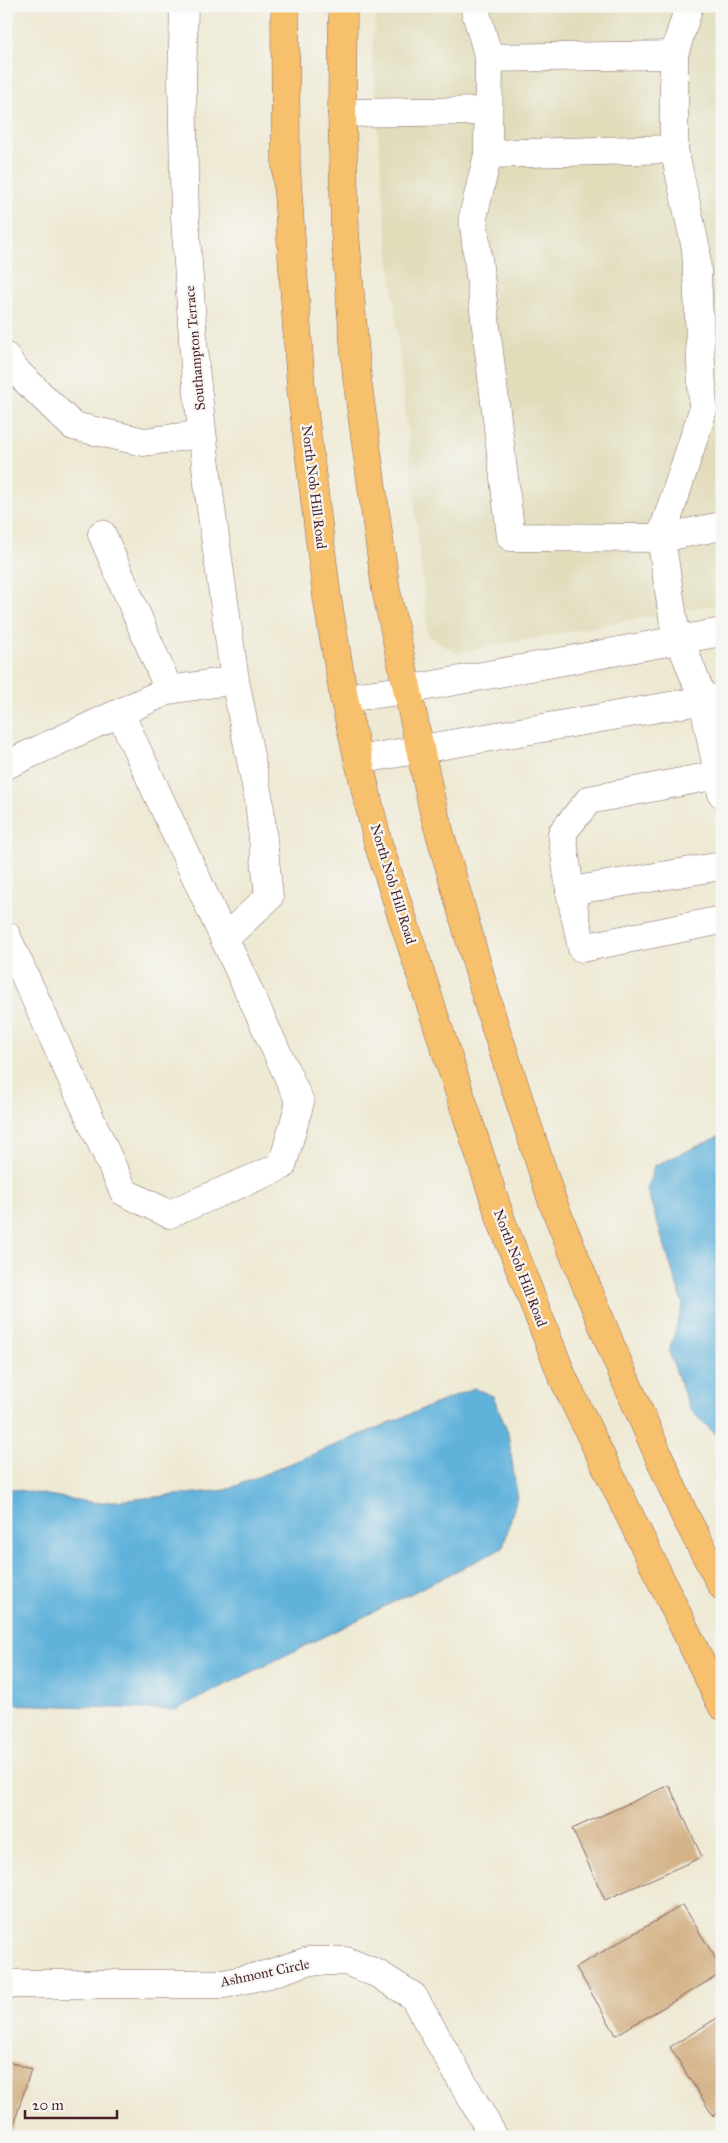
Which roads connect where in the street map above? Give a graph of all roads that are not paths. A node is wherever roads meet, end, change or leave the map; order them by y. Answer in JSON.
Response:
{"nodes":[{"id":1,"x":184,"y":6,"type":"edge"},
{"id":2,"x":285,"y":6,"type":"edge"},
{"id":3,"x":344,"y":6,"type":"edge"},
{"id":4,"x":474,"y":6,"type":"edge"},
{"id":5,"x":689,"y":6,"type":"edge"},
{"id":6,"x":674,"y":55,"type":"junction"},
{"id":7,"x":489,"y":58,"type":"junction"},
{"id":8,"x":488,"y":111,"type":"junction"},
{"id":9,"x":342,"y":114,"type":"junction"},
{"id":10,"x":674,"y":149,"type":"junction"},
{"id":11,"x":488,"y":154,"type":"junction"},
{"id":12,"x":6,"y":356,"type":"edge"},
{"id":13,"x":202,"y":434,"type":"junction"},
{"id":14,"x":722,"y":526,"type":"edge"},
{"id":15,"x":102,"y":534,"type":"dead end"},
{"id":16,"x":662,"y":538,"type":"junction"},
{"id":17,"x":722,"y":632,"type":"edge"},
{"id":18,"x":680,"y":640,"type":"junction"},
{"id":19,"x":236,"y":684,"type":"junction"},
{"id":20,"x":169,"y":690,"type":"junction"},
{"id":21,"x":406,"y":690,"type":"junction"},
{"id":22,"x":344,"y":698,"type":"junction"},
{"id":23,"x":712,"y":698,"type":"edge"},
{"id":24,"x":120,"y":713,"type":"junction"},
{"id":25,"x":419,"y":749,"type":"junction"},
{"id":26,"x":358,"y":760,"type":"junction"},
{"id":27,"x":6,"y":765,"type":"edge"},
{"id":28,"x":720,"y":781,"type":"edge"},
{"id":29,"x":722,"y":866,"type":"edge"},
{"id":30,"x":570,"y":891,"type":"junction"},
{"id":31,"x":722,"y":920,"type":"edge"},
{"id":32,"x":6,"y":935,"type":"edge"},
{"id":33,"x":224,"y":939,"type":"junction"},
{"id":34,"x":722,"y":1586,"type":"edge"},
{"id":35,"x":722,"y":1706,"type":"edge"},
{"id":36,"x":6,"y":1984,"type":"edge"},
{"id":37,"x":494,"y":2137,"type":"edge"}],
"edges":[{"from":1,"to":13,"type":"street","name":"Southampton Terrace"},
{"from":2,"to":22,"type":"main road","name":"North Nob Hill Road"},
{"from":3,"to":9,"type":"main road"},
{"from":4,"to":7,"type":"street"},
{"from":5,"to":6,"type":"street"},
{"from":6,"to":7,"type":"street"},
{"from":6,"to":10,"type":"street"},
{"from":7,"to":8,"type":"street"},
{"from":8,"to":9,"type":"street"},
{"from":8,"to":11,"type":"street"},
{"from":9,"to":21,"type":"main road"},
{"from":10,"to":11,"type":"street"},
{"from":10,"to":16,"type":"street"},
{"from":11,"to":16,"type":"street"},
{"from":12,"to":13,"type":"street"},
{"from":13,"to":19,"type":"street","name":"Southampton Terrace"},
{"from":14,"to":16,"type":"street"},
{"from":15,"to":20,"type":"street"},
{"from":16,"to":18,"type":"street"},
{"from":17,"to":18,"type":"street"},
{"from":18,"to":21,"type":"street"},
{"from":18,"to":23,"type":"street"},
{"from":19,"to":20,"type":"street"},
{"from":19,"to":33,"type":"street","name":"Southampton Terrace"},
{"from":20,"to":24,"type":"street"},
{"from":21,"to":22,"type":"street"},
{"from":21,"to":25,"type":"main road"},
{"from":22,"to":26,"type":"main road","name":"North Nob Hill Road"},
{"from":23,"to":25,"type":"street"},
{"from":23,"to":28,"type":"street"},
{"from":24,"to":27,"type":"street"},
{"from":24,"to":33,"type":"street"},
{"from":25,"to":26,"type":"street"},
{"from":25,"to":34,"type":"main road"},
{"from":26,"to":35,"type":"main road","name":"North Nob Hill Road"},
{"from":28,"to":30,"type":"street"},
{"from":29,"to":30,"type":"street"},
{"from":30,"to":31,"type":"street"},
{"from":32,"to":33,"type":"street"},
{"from":36,"to":37,"type":"street","name":"Ashmont Circle"}]}
